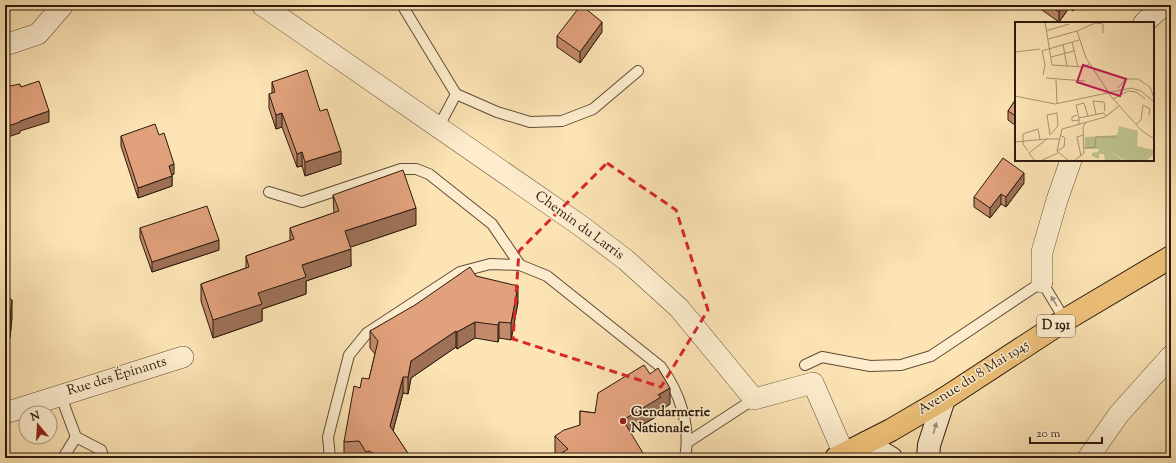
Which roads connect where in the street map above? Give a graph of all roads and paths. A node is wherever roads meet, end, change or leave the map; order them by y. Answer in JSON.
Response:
{"nodes":[{"id":1,"x":63,"y":5,"type":"edge"},
{"id":2,"x":262,"y":5,"type":"edge"},
{"id":3,"x":402,"y":5,"type":"edge"},
{"id":4,"x":1164,"y":5,"type":"edge"},
{"id":5,"x":1145,"y":22,"type":"edge"},
{"id":6,"x":5,"y":45,"type":"edge"},
{"id":7,"x":638,"y":71,"type":"dead end"},
{"id":8,"x":456,"y":94,"type":"junction"},
{"id":9,"x":438,"y":128,"type":"junction"},
{"id":10,"x":1071,"y":161,"type":"edge"},
{"id":11,"x":269,"y":192,"type":"dead end"},
{"id":12,"x":1171,"y":257,"type":"edge"},
{"id":13,"x":520,"y":265,"type":"junction"},
{"id":14,"x":1042,"y":282,"type":"junction"},
{"id":15,"x":1065,"y":320,"type":"junction"},
{"id":16,"x":1171,"y":356,"type":"edge"},
{"id":17,"x":184,"y":357,"type":"dead end"},
{"id":18,"x":805,"y":365,"type":"dead end"},
{"id":19,"x":60,"y":394,"type":"junction"},
{"id":20,"x":754,"y":398,"type":"junction"},
{"id":21,"x":944,"y":399,"type":"junction"},
{"id":22,"x":5,"y":413,"type":"edge"},
{"id":23,"x":76,"y":437,"type":"junction"},
{"id":24,"x":688,"y":442,"type":"junction"},
{"id":25,"x":866,"y":443,"type":"junction"},
{"id":26,"x":842,"y":457,"type":"edge"},
{"id":27,"x":64,"y":458,"type":"edge"},
{"id":28,"x":104,"y":458,"type":"edge"},
{"id":29,"x":330,"y":458,"type":"edge"},
{"id":30,"x":685,"y":458,"type":"edge"},
{"id":31,"x":891,"y":458,"type":"edge"},
{"id":32,"x":928,"y":458,"type":"edge"},
{"id":33,"x":1088,"y":458,"type":"edge"}],
"edges":[{"from":1,"to":6,"type":"street"},
{"from":2,"to":9,"type":"street","name":"Chemin du Larris"},
{"from":3,"to":8,"type":"lane"},
{"from":4,"to":5,"type":"street"},
{"from":7,"to":8,"type":"lane"},
{"from":8,"to":9,"type":"lane"},
{"from":9,"to":20,"type":"street","name":"Chemin du Larris"},
{"from":10,"to":14,"type":"street"},
{"from":11,"to":13,"type":"lane"},
{"from":12,"to":15,"type":"main road","name":"Avenue du 8 Mai 1945","number":"D 191"},
{"from":13,"to":24,"type":"lane"},
{"from":13,"to":29,"type":"lane"},
{"from":15,"to":14,"type":"lane","one_way":true},
{"from":14,"to":18,"type":"lane"},
{"from":15,"to":21,"type":"main road","name":"Avenue du 8 Mai 1945","number":"D 191"},
{"from":16,"to":33,"type":"street"},
{"from":17,"to":19,"type":"street","name":"Rue des Épinants"},
{"from":19,"to":22,"type":"street","name":"Rue des Épinants"},
{"from":19,"to":23,"type":"lane"},
{"from":20,"to":24,"type":"lane"},
{"from":20,"to":26,"type":"street"},
{"from":21,"to":25,"type":"main road","name":"Avenue du 8 Mai 1945","number":"D 191"},
{"from":32,"to":21,"type":"street","one_way":true},
{"from":23,"to":27,"type":"lane"},
{"from":23,"to":28,"type":"lane"},
{"from":24,"to":30,"type":"lane"},
{"from":25,"to":26,"type":"main road","name":"Avenue du 8 Mai 1945","number":"D 191"},
{"from":25,"to":31,"type":"street"}]}
